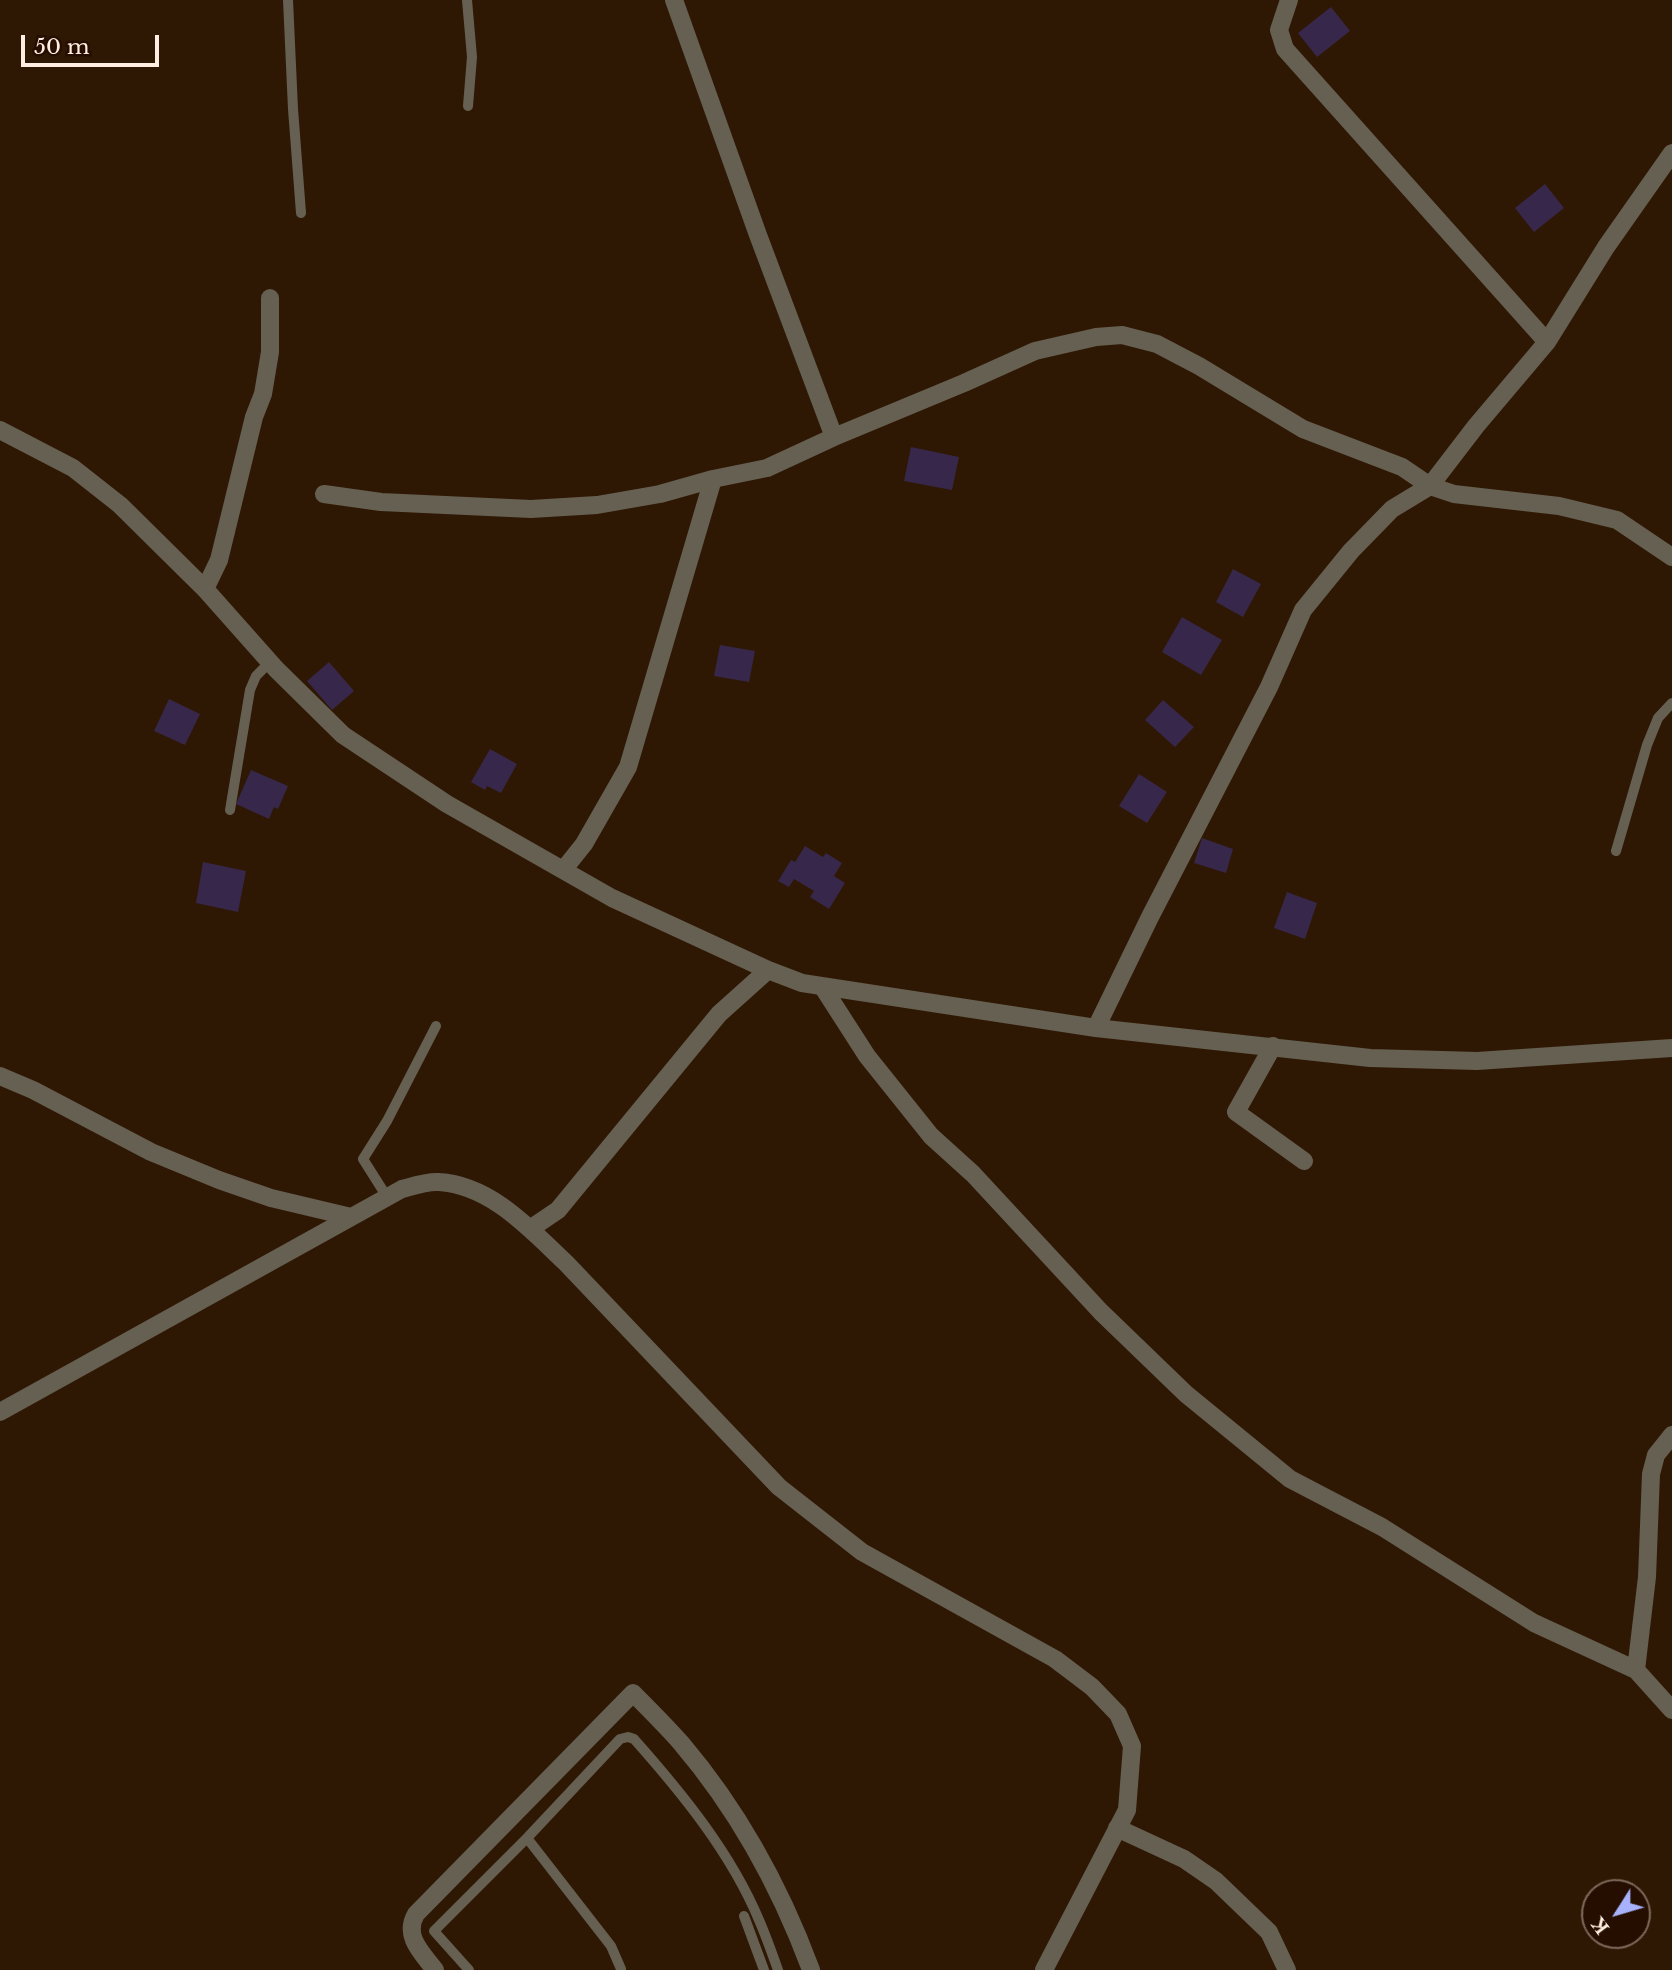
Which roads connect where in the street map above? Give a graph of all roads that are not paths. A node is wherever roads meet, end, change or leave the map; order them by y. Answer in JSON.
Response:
{"nodes":[{"id":1,"x":288,"y":0,"type":"edge"},
{"id":2,"x":467,"y":0,"type":"edge"},
{"id":3,"x":674,"y":0,"type":"edge"},
{"id":4,"x":1289,"y":0,"type":"edge"},
{"id":5,"x":468,"y":106,"type":"dead end"},
{"id":6,"x":1672,"y":153,"type":"edge"},
{"id":7,"x":302,"y":213,"type":"dead end"},
{"id":8,"x":270,"y":298,"type":"dead end"},
{"id":9,"x":1547,"y":342,"type":"junction"},
{"id":10,"x":0,"y":430,"type":"edge"},
{"id":11,"x":835,"y":437,"type":"junction"},
{"id":12,"x":713,"y":479,"type":"junction"},
{"id":13,"x":1430,"y":486,"type":"junction"},
{"id":14,"x":324,"y":494,"type":"dead end"},
{"id":15,"x":1672,"y":557,"type":"edge"},
{"id":16,"x":205,"y":589,"type":"junction"},
{"id":17,"x":270,"y":662,"type":"junction"},
{"id":18,"x":1672,"y":703,"type":"edge"},
{"id":19,"x":230,"y":810,"type":"dead end"},
{"id":20,"x":1616,"y":851,"type":"dead end"},
{"id":21,"x":564,"y":869,"type":"junction"},
{"id":22,"x":768,"y":970,"type":"junction"},
{"id":23,"x":822,"y":986,"type":"junction"},
{"id":24,"x":436,"y":1027,"type":"dead end"},
{"id":25,"x":1096,"y":1028,"type":"junction"},
{"id":26,"x":1273,"y":1046,"type":"junction"},
{"id":27,"x":1672,"y":1048,"type":"edge"},
{"id":28,"x":0,"y":1076,"type":"edge"},
{"id":29,"x":1304,"y":1161,"type":"dead end"},
{"id":30,"x":387,"y":1197,"type":"junction"},
{"id":31,"x":351,"y":1216,"type":"junction"},
{"id":32,"x":530,"y":1228,"type":"junction"},
{"id":33,"x":0,"y":1412,"type":"edge"},
{"id":34,"x":1672,"y":1434,"type":"edge"},
{"id":35,"x":1636,"y":1670,"type":"junction"},
{"id":36,"x":1672,"y":1710,"type":"edge"},
{"id":37,"x":1117,"y":1828,"type":"junction"},
{"id":38,"x":527,"y":1838,"type":"junction"},
{"id":39,"x":744,"y":1916,"type":"dead end"},
{"id":40,"x":621,"y":1969,"type":"edge"},
{"id":41,"x":435,"y":1970,"type":"edge"},
{"id":42,"x":469,"y":1970,"type":"edge"},
{"id":43,"x":764,"y":1970,"type":"edge"},
{"id":44,"x":778,"y":1970,"type":"edge"},
{"id":45,"x":811,"y":1970,"type":"edge"},
{"id":46,"x":1044,"y":1970,"type":"edge"},
{"id":47,"x":1287,"y":1970,"type":"edge"}],
"edges":[{"from":1,"to":7,"type":"lane"},
{"from":2,"to":5,"type":"lane"},
{"from":3,"to":11,"type":"street"},
{"from":4,"to":9,"type":"street"},
{"from":6,"to":9,"type":"street"},
{"from":8,"to":16,"type":"street"},
{"from":9,"to":13,"type":"street"},
{"from":10,"to":16,"type":"street"},
{"from":11,"to":12,"type":"street"},
{"from":11,"to":13,"type":"street"},
{"from":12,"to":14,"type":"street"},
{"from":12,"to":21,"type":"street"},
{"from":13,"to":15,"type":"street"},
{"from":13,"to":25,"type":"street"},
{"from":16,"to":17,"type":"street"},
{"from":17,"to":19,"type":"lane"},
{"from":17,"to":21,"type":"street"},
{"from":18,"to":20,"type":"lane"},
{"from":21,"to":22,"type":"street"},
{"from":22,"to":23,"type":"street"},
{"from":22,"to":32,"type":"street"},
{"from":23,"to":25,"type":"street"},
{"from":23,"to":35,"type":"street"},
{"from":24,"to":30,"type":"lane"},
{"from":25,"to":26,"type":"street"},
{"from":26,"to":27,"type":"street"},
{"from":26,"to":29,"type":"street"},
{"from":28,"to":31,"type":"street"},
{"from":30,"to":31,"type":"street"},
{"from":30,"to":32,"type":"street"},
{"from":31,"to":33,"type":"street"},
{"from":32,"to":37,"type":"street"},
{"from":34,"to":35,"type":"street"},
{"from":35,"to":36,"type":"street"},
{"from":37,"to":46,"type":"street"},
{"from":37,"to":47,"type":"street"},
{"from":38,"to":40,"type":"lane"},
{"from":38,"to":42,"type":"lane"},
{"from":38,"to":44,"type":"lane"},
{"from":39,"to":43,"type":"lane"},
{"from":41,"to":45,"type":"street"}]}
